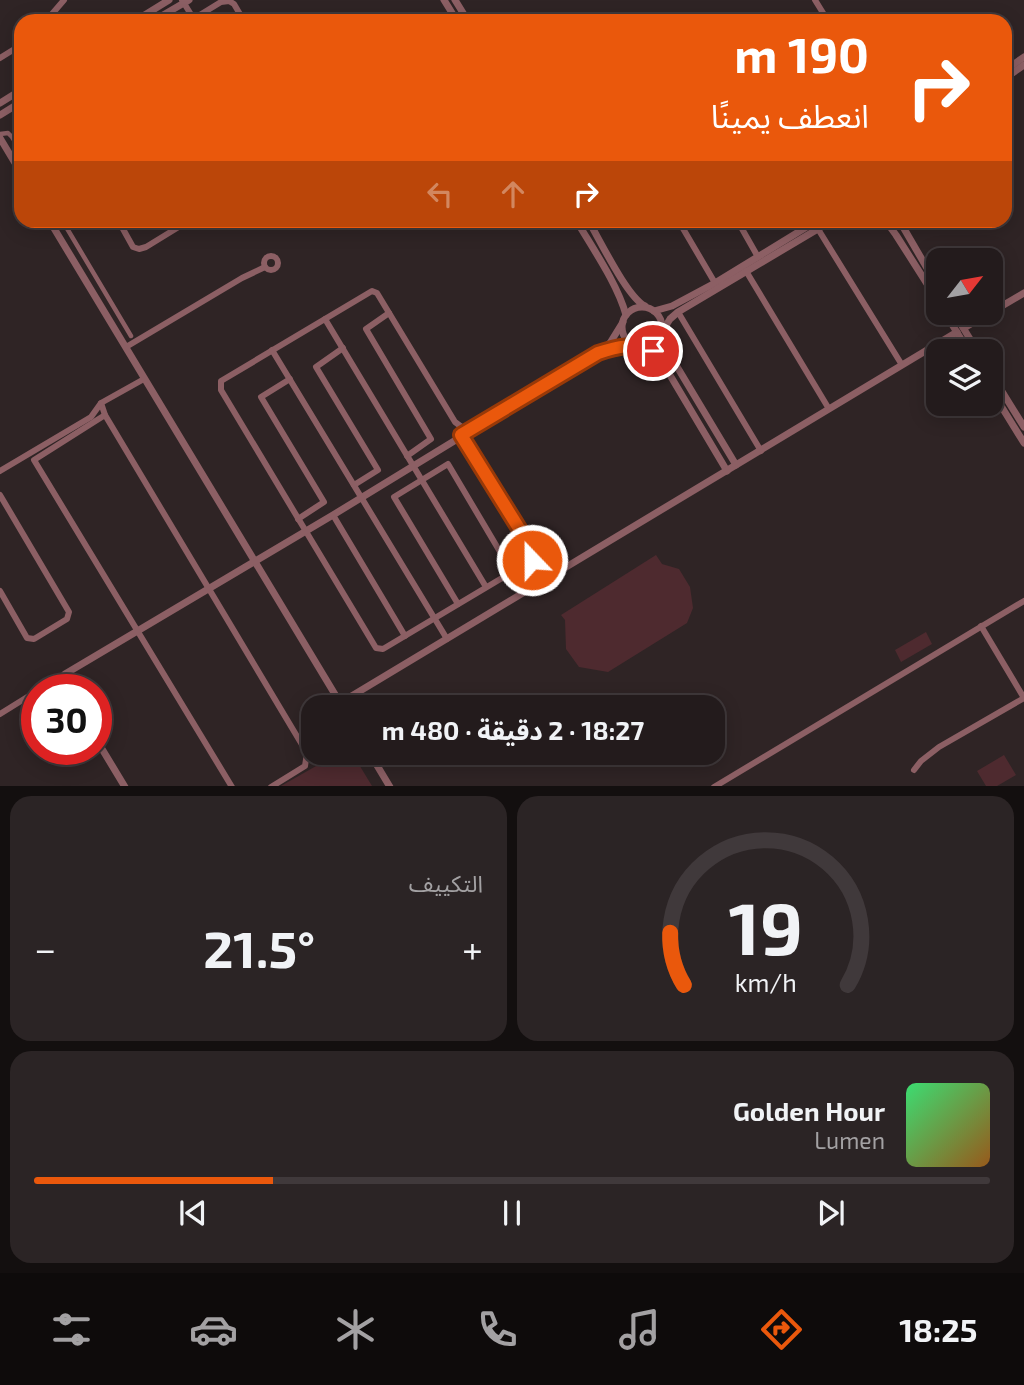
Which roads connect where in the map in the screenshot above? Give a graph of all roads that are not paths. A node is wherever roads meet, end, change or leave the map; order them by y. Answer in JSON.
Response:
{"nodes":[{"id":1,"x":64,"y":0,"type":"edge"},
{"id":2,"x":169,"y":0,"type":"edge"},
{"id":3,"x":185,"y":1,"type":"edge"},
{"id":4,"x":52,"y":14,"type":"edge"},
{"id":5,"x":146,"y":14,"type":"edge"},
{"id":6,"x":164,"y":14,"type":"edge"},
{"id":7,"x":202,"y":14,"type":"edge"},
{"id":8,"x":240,"y":14,"type":"edge"},
{"id":9,"x":0,"y":136,"type":"edge"},
{"id":10,"x":14,"y":140,"type":"edge"},
{"id":11,"x":14,"y":161,"type":"edge"},
{"id":12,"x":54,"y":228,"type":"edge"},
{"id":13,"x":67,"y":228,"type":"edge"},
{"id":14,"x":123,"y":228,"type":"edge"},
{"id":15,"x":177,"y":228,"type":"edge"},
{"id":16,"x":595,"y":228,"type":"edge"},
{"id":17,"x":683,"y":228,"type":"edge"},
{"id":18,"x":742,"y":228,"type":"edge"},
{"id":19,"x":812,"y":228,"type":"edge"},
{"id":20,"x":813,"y":228,"type":"edge"},
{"id":21,"x":820,"y":228,"type":"edge"},
{"id":22,"x":891,"y":228,"type":"edge"},
{"id":23,"x":904,"y":228,"type":"edge"},
{"id":24,"x":581,"y":229,"type":"edge"},
{"id":25,"x":758,"y":257,"type":"junction"},
{"id":26,"x":926,"y":266,"type":"edge"},
{"id":27,"x":265,"y":267,"type":"dead end"},
{"id":28,"x":746,"y":271,"type":"junction"},
{"id":29,"x":715,"y":283,"type":"junction"},
{"id":30,"x":926,"y":283,"type":"edge"},
{"id":31,"x":1024,"y":293,"type":"edge"},
{"id":32,"x":1003,"y":305,"type":"edge"},
{"id":33,"x":651,"y":310,"type":"junction"},
{"id":34,"x":678,"y":312,"type":"junction"},
{"id":35,"x":389,"y":313,"type":"junction"},
{"id":36,"x":326,"y":319,"type":"junction"},
{"id":37,"x":625,"y":319,"type":"junction"},
{"id":38,"x":956,"y":326,"type":"edge"},
{"id":39,"x":959,"y":326,"type":"edge"},
{"id":40,"x":967,"y":326,"type":"edge"},
{"id":41,"x":960,"y":330,"type":"junction"},
{"id":42,"x":661,"y":334,"type":"junction"},
{"id":43,"x":131,"y":336,"type":"dead end"},
{"id":44,"x":964,"y":339,"type":"edge"},
{"id":45,"x":967,"y":339,"type":"edge"},
{"id":46,"x":636,"y":346,"type":"junction"},
{"id":47,"x":126,"y":347,"type":"junction"},
{"id":48,"x":645,"y":347,"type":"junction"},
{"id":49,"x":343,"y":348,"type":"junction"},
{"id":50,"x":272,"y":350,"type":"junction"},
{"id":51,"x":598,"y":353,"type":"junction"},
{"id":52,"x":902,"y":365,"type":"junction"},
{"id":53,"x":144,"y":379,"type":"junction"},
{"id":54,"x":290,"y":379,"type":"junction"},
{"id":55,"x":1003,"y":393,"type":"edge"},
{"id":56,"x":101,"y":403,"type":"junction"},
{"id":57,"x":829,"y":409,"type":"junction"},
{"id":58,"x":1003,"y":409,"type":"edge"},
{"id":59,"x":105,"y":415,"type":"junction"},
{"id":60,"x":1024,"y":427,"type":"edge"},
{"id":61,"x":462,"y":434,"type":"junction"},
{"id":62,"x":1024,"y":443,"type":"edge"},
{"id":63,"x":761,"y":451,"type":"junction"},
{"id":64,"x":407,"y":456,"type":"junction"},
{"id":65,"x":24,"y":457,"type":"junction"},
{"id":66,"x":34,"y":460,"type":"junction"},
{"id":67,"x":413,"y":465,"type":"junction"},
{"id":68,"x":736,"y":466,"type":"junction"},
{"id":69,"x":0,"y":471,"type":"edge"},
{"id":70,"x":727,"y":471,"type":"junction"},
{"id":71,"x":422,"y":480,"type":"junction"},
{"id":72,"x":354,"y":485,"type":"junction"},
{"id":73,"x":0,"y":495,"type":"edge"},
{"id":74,"x":361,"y":497,"type":"junction"},
{"id":75,"x":333,"y":515,"type":"junction"},
{"id":76,"x":298,"y":519,"type":"junction"},
{"id":77,"x":306,"y":531,"type":"junction"},
{"id":78,"x":254,"y":561,"type":"junction"},
{"id":79,"x":512,"y":572,"type":"junction"},
{"id":80,"x":486,"y":587,"type":"junction"},
{"id":81,"x":209,"y":588,"type":"junction"},
{"id":82,"x":0,"y":591,"type":"edge"},
{"id":83,"x":1024,"y":601,"type":"edge"},
{"id":84,"x":458,"y":604,"type":"junction"},
{"id":85,"x":435,"y":618,"type":"junction"},
{"id":86,"x":982,"y":626,"type":"junction"},
{"id":87,"x":138,"y":631,"type":"junction"},
{"id":88,"x":405,"y":636,"type":"junction"},
{"id":89,"x":447,"y":639,"type":"junction"},
{"id":90,"x":65,"y":674,"type":"edge"},
{"id":91,"x":335,"y":695,"type":"edge"},
{"id":92,"x":357,"y":695,"type":"edge"},
{"id":93,"x":1024,"y":698,"type":"edge"},
{"id":94,"x":21,"y":701,"type":"edge"},
{"id":95,"x":0,"y":714,"type":"edge"},
{"id":96,"x":112,"y":765,"type":"edge"},
{"id":97,"x":377,"y":765,"type":"edge"},
{"id":98,"x":914,"y":770,"type":"dead end"},
{"id":99,"x":125,"y":786,"type":"edge"},
{"id":100,"x":232,"y":786,"type":"edge"},
{"id":101,"x":271,"y":786,"type":"edge"},
{"id":102,"x":390,"y":786,"type":"edge"},
{"id":103,"x":714,"y":786,"type":"edge"}],
"edges":[{"from":1,"to":4,"type":"street"},
{"from":2,"to":5,"type":"street"},
{"from":3,"to":6,"type":"street"},
{"from":7,"to":8,"type":"street"},
{"from":9,"to":10,"type":"street"},
{"from":9,"to":11,"type":"street"},
{"from":12,"to":47,"type":"street"},
{"from":13,"to":43,"type":"street"},
{"from":14,"to":15,"type":"street"},
{"from":16,"to":33,"type":"street"},
{"from":17,"to":29,"type":"street"},
{"from":18,"to":25,"type":"street"},
{"from":19,"to":25,"type":"street"},
{"from":20,"to":28,"type":"street"},
{"from":21,"to":52,"type":"street"},
{"from":22,"to":30,"type":"street"},
{"from":23,"to":26,"type":"street"},
{"from":24,"to":37,"type":"street"},
{"from":25,"to":29,"type":"street"},
{"from":27,"to":47,"type":"street"},
{"from":28,"to":34,"type":"street"},
{"from":28,"to":57,"type":"street"},
{"from":29,"to":33,"type":"street"},
{"from":31,"to":32,"type":"street"},
{"from":33,"to":37,"type":"street"},
{"from":33,"to":42,"type":"street"},
{"from":34,"to":42,"type":"street"},
{"from":34,"to":63,"type":"street"},
{"from":35,"to":36,"type":"street"},
{"from":35,"to":61,"type":"street"},
{"from":35,"to":64,"type":"street"},
{"from":36,"to":49,"type":"street"},
{"from":36,"to":50,"type":"street"},
{"from":37,"to":46,"type":"street"},
{"from":37,"to":51,"type":"street"},
{"from":38,"to":41,"type":"street"},
{"from":39,"to":41,"type":"street"},
{"from":40,"to":41,"type":"street"},
{"from":41,"to":44,"type":"street"},
{"from":41,"to":45,"type":"street"},
{"from":41,"to":52,"type":"street"},
{"from":42,"to":48,"type":"street"},
{"from":42,"to":68,"type":"street"},
{"from":46,"to":48,"type":"street"},
{"from":46,"to":51,"type":"street"},
{"from":47,"to":53,"type":"street"},
{"from":48,"to":70,"type":"street"},
{"from":49,"to":64,"type":"street"},
{"from":49,"to":72,"type":"street"},
{"from":50,"to":54,"type":"street"},
{"from":50,"to":76,"type":"street"},
{"from":51,"to":61,"type":"street"},
{"from":52,"to":57,"type":"street"},
{"from":53,"to":56,"type":"street"},
{"from":53,"to":78,"type":"street"},
{"from":54,"to":72,"type":"street"},
{"from":54,"to":76,"type":"street"},
{"from":55,"to":60,"type":"street"},
{"from":56,"to":59,"type":"street"},
{"from":56,"to":65,"type":"street"},
{"from":57,"to":63,"type":"street"},
{"from":58,"to":62,"type":"street"},
{"from":59,"to":66,"type":"street"},
{"from":59,"to":81,"type":"street"},
{"from":61,"to":67,"type":"street"},
{"from":61,"to":79,"type":"street"},
{"from":63,"to":68,"type":"street"},
{"from":64,"to":67,"type":"street"},
{"from":65,"to":66,"type":"street"},
{"from":65,"to":69,"type":"street"},
{"from":66,"to":87,"type":"street"},
{"from":67,"to":71,"type":"street"},
{"from":67,"to":74,"type":"street"},
{"from":68,"to":70,"type":"street"},
{"from":70,"to":89,"type":"street"},
{"from":71,"to":79,"type":"street"},
{"from":71,"to":80,"type":"street"},
{"from":71,"to":84,"type":"street"},
{"from":72,"to":74,"type":"street"},
{"from":73,"to":82,"type":"street"},
{"from":74,"to":75,"type":"street"},
{"from":74,"to":85,"type":"street"},
{"from":75,"to":77,"type":"street"},
{"from":75,"to":88,"type":"street"},
{"from":76,"to":77,"type":"street"},
{"from":77,"to":78,"type":"street"},
{"from":77,"to":88,"type":"street"},
{"from":78,"to":81,"type":"street"},
{"from":78,"to":91,"type":"street"},
{"from":79,"to":80,"type":"street"},
{"from":80,"to":84,"type":"street"},
{"from":81,"to":87,"type":"street"},
{"from":81,"to":101,"type":"street"},
{"from":83,"to":86,"type":"street"},
{"from":84,"to":85,"type":"street"},
{"from":85,"to":88,"type":"street"},
{"from":85,"to":89,"type":"street"},
{"from":86,"to":93,"type":"street"},
{"from":86,"to":103,"type":"street"},
{"from":87,"to":90,"type":"street"},
{"from":87,"to":100,"type":"street"},
{"from":89,"to":92,"type":"street"},
{"from":93,"to":98,"type":"street"},
{"from":94,"to":95,"type":"street"},
{"from":96,"to":99,"type":"street"},
{"from":97,"to":102,"type":"street"}]}
